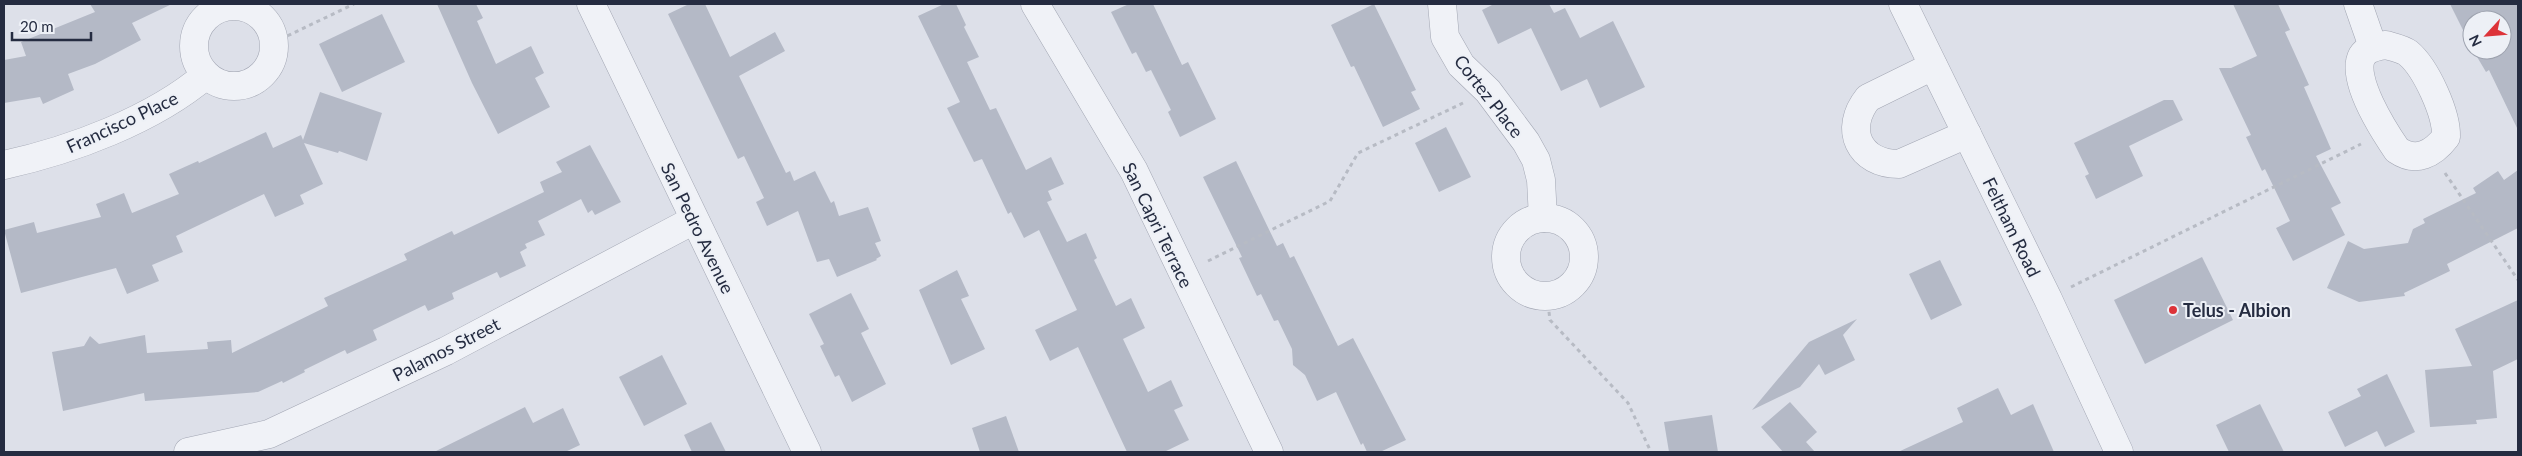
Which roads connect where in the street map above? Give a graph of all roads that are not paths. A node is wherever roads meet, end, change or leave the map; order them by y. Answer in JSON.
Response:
{"nodes":[{"id":1,"x":591,"y":4,"type":"edge"},
{"id":2,"x":1035,"y":4,"type":"edge"},
{"id":3,"x":1442,"y":4,"type":"edge"},
{"id":4,"x":1903,"y":4,"type":"edge"},
{"id":5,"x":2358,"y":4,"type":"edge"},
{"id":6,"x":2373,"y":47,"type":"junction"},
{"id":7,"x":1933,"y":66,"type":"junction"},
{"id":8,"x":206,"y":75,"type":"junction"},
{"id":9,"x":1967,"y":134,"type":"junction"},
{"id":10,"x":4,"y":165,"type":"edge"},
{"id":11,"x":1542,"y":218,"type":"junction"},
{"id":12,"x":694,"y":220,"type":"junction"},
{"id":13,"x":270,"y":443,"type":"edge"},
{"id":14,"x":188,"y":452,"type":"edge"},
{"id":15,"x":808,"y":452,"type":"edge"},
{"id":16,"x":1269,"y":452,"type":"edge"},
{"id":17,"x":2120,"y":452,"type":"edge"}],
"edges":[{"from":1,"to":12,"type":"street","name":"San Pedro Avenue"},
{"from":2,"to":16,"type":"street","name":"San Capri Terrace"},
{"from":3,"to":11,"type":"street","name":"Cortez Place"},
{"from":4,"to":7,"type":"street","name":"Feltham Road"},
{"from":5,"to":6,"type":"street"},
{"from":6,"to":6,"type":"street"},
{"from":7,"to":9,"type":"street","name":"Feltham Road"},
{"from":7,"to":9,"type":"street"},
{"from":8,"to":8,"type":"street"},
{"from":8,"to":10,"type":"street","name":"Francisco Place"},
{"from":9,"to":17,"type":"street","name":"Feltham Road"},
{"from":11,"to":11,"type":"street"},
{"from":12,"to":13,"type":"street","name":"Palamos Street"},
{"from":12,"to":15,"type":"street","name":"San Pedro Avenue"},
{"from":13,"to":14,"type":"street","name":"Palamos Street"}]}
